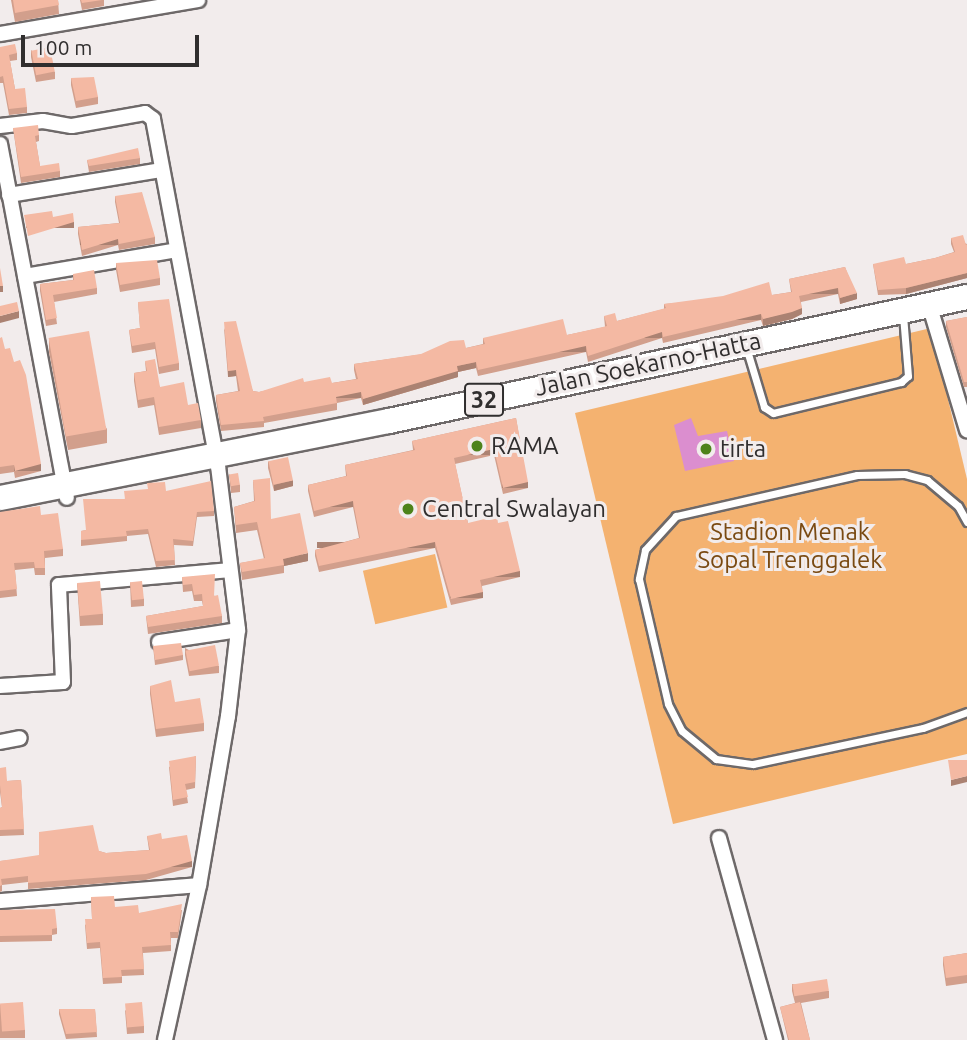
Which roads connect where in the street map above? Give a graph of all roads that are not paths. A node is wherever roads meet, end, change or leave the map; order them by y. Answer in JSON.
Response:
{"nodes":[{"id":1,"x":198,"y":0,"type":"edge"},
{"id":2,"x":0,"y":34,"type":"edge"},
{"id":3,"x":0,"y":126,"type":"edge"},
{"id":4,"x":0,"y":144,"type":"edge"},
{"id":5,"x":162,"y":170,"type":"junction"},
{"id":6,"x":3,"y":174,"type":"edge"},
{"id":7,"x":9,"y":195,"type":"junction"},
{"id":8,"x":177,"y":250,"type":"junction"},
{"id":9,"x":24,"y":276,"type":"junction"},
{"id":10,"x":967,"y":296,"type":"edge"},
{"id":11,"x":931,"y":310,"type":"junction"},
{"id":12,"x":967,"y":310,"type":"edge"},
{"id":13,"x":903,"y":316,"type":"junction"},
{"id":14,"x":747,"y":351,"type":"junction"},
{"id":15,"x":967,"y":430,"type":"edge"},
{"id":16,"x":216,"y":461,"type":"junction"},
{"id":17,"x":66,"y":491,"type":"junction"},
{"id":18,"x":0,"y":498,"type":"edge"},
{"id":19,"x":0,"y":511,"type":"edge"},
{"id":20,"x":967,"y":522,"type":"edge"},
{"id":21,"x":229,"y":570,"type":"junction"},
{"id":22,"x":238,"y":630,"type":"junction"},
{"id":23,"x":159,"y":642,"type":"edge"},
{"id":24,"x":0,"y":686,"type":"edge"},
{"id":25,"x":967,"y":712,"type":"edge"},
{"id":26,"x":20,"y":738,"type":"dead end"},
{"id":27,"x":0,"y":742,"type":"edge"},
{"id":28,"x":719,"y":838,"type":"dead end"},
{"id":29,"x":199,"y":885,"type":"junction"},
{"id":30,"x":0,"y":901,"type":"edge"},
{"id":31,"x":165,"y":1040,"type":"edge"},
{"id":32,"x":775,"y":1040,"type":"edge"}],
"edges":[{"from":1,"to":2,"type":"street"},
{"from":3,"to":5,"type":"street"},
{"from":4,"to":6,"type":"street"},
{"from":5,"to":7,"type":"street"},
{"from":5,"to":8,"type":"street"},
{"from":6,"to":7,"type":"street"},
{"from":7,"to":9,"type":"street"},
{"from":8,"to":9,"type":"street"},
{"from":8,"to":16,"type":"street"},
{"from":9,"to":17,"type":"street"},
{"from":10,"to":11,"type":"highway","name":"Jalan Soekarno-Hatta","number":"32"},
{"from":11,"to":12,"type":"highway","name":"Jalan Soekarno-Hatta","number":"32"},
{"from":11,"to":13,"type":"highway","name":"Jalan Soekarno-Hatta","number":"32"},
{"from":11,"to":15,"type":"street"},
{"from":13,"to":14,"type":"highway","name":"Jalan Soekarno-Hatta","number":"32"},
{"from":13,"to":14,"type":"lane"},
{"from":14,"to":16,"type":"highway","name":"Jalan Soekarno-Hatta","number":"32"},
{"from":16,"to":17,"type":"highway","name":"Jalan Soekarno-Hatta","number":"32"},
{"from":16,"to":21,"type":"street"},
{"from":17,"to":18,"type":"highway","name":"Jalan Soekarno-Hatta","number":"32"},
{"from":17,"to":19,"type":"highway","name":"Jalan Soekarno-Hatta","number":"32"},
{"from":20,"to":25,"type":"lane"},
{"from":21,"to":22,"type":"street"},
{"from":21,"to":24,"type":"street"},
{"from":22,"to":23,"type":"street"},
{"from":22,"to":29,"type":"street"},
{"from":26,"to":27,"type":"street"},
{"from":28,"to":32,"type":"street"},
{"from":29,"to":30,"type":"street"},
{"from":29,"to":31,"type":"street"}]}
